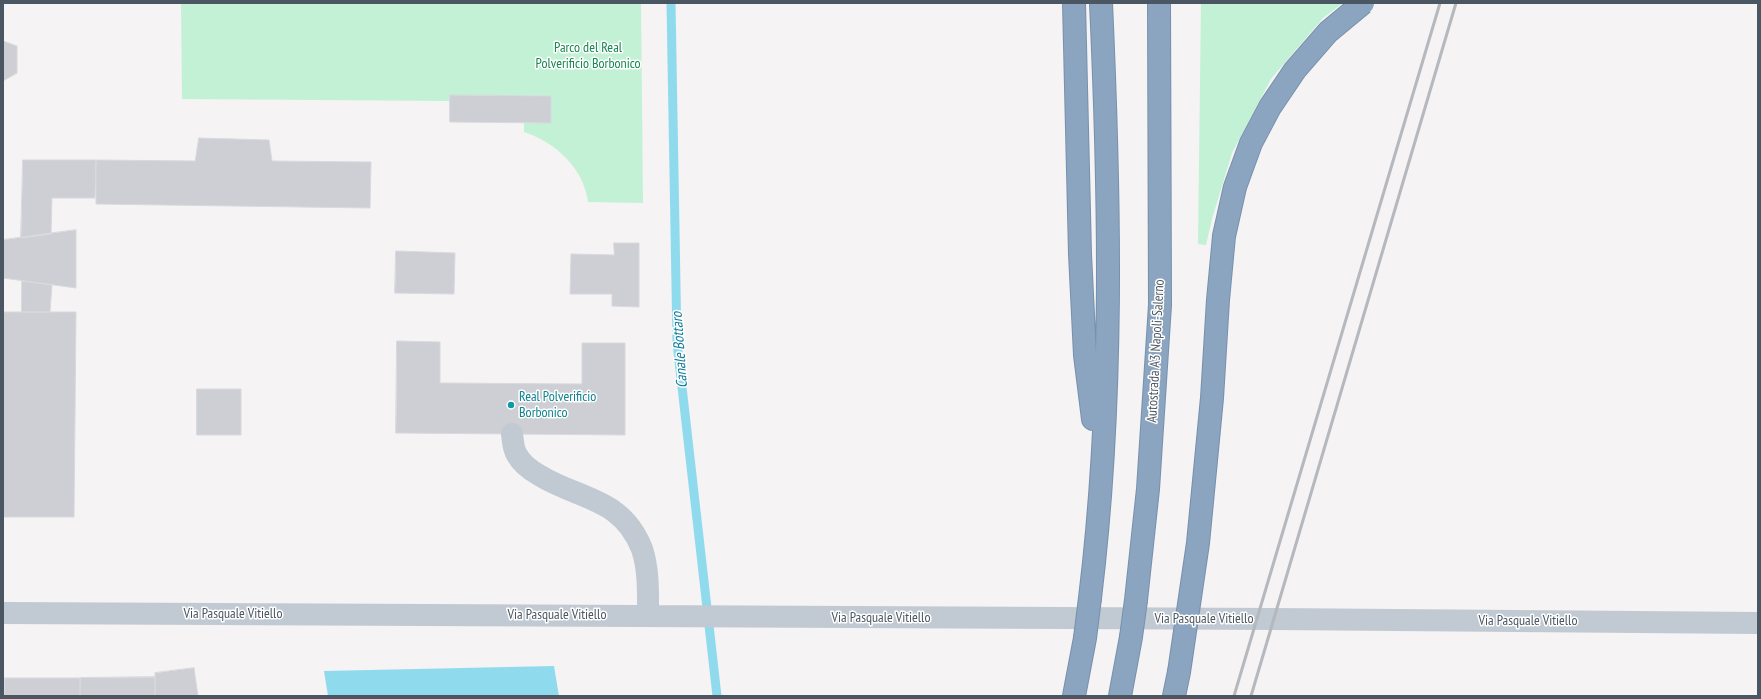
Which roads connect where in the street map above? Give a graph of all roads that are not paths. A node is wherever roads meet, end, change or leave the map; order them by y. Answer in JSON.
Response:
{"nodes":[{"id":1,"x":1074,"y":3,"type":"edge"},
{"id":2,"x":1101,"y":3,"type":"edge"},
{"id":3,"x":1159,"y":3,"type":"edge"},
{"id":4,"x":1363,"y":3,"type":"edge"},
{"id":5,"x":512,"y":434,"type":"dead end"},
{"id":6,"x":1101,"y":482,"type":"junction"},
{"id":7,"x":3,"y":613,"type":"edge"},
{"id":8,"x":648,"y":616,"type":"junction"},
{"id":9,"x":1758,"y":623,"type":"edge"},
{"id":10,"x":1074,"y":696,"type":"edge"},
{"id":11,"x":1120,"y":696,"type":"edge"},
{"id":12,"x":1174,"y":696,"type":"edge"}],
"edges":[{"from":1,"to":6,"type":"highway"},
{"from":2,"to":6,"type":"highway"},
{"from":3,"to":11,"type":"highway","name":"Autostrada A3 Napoli-Salerno","bridge":true},
{"from":4,"to":12,"type":"highway","bridge":true},
{"from":5,"to":8,"type":"street"},
{"from":6,"to":10,"type":"highway","bridge":true},
{"from":7,"to":8,"type":"street","name":"Via Pasquale Vitiello"},
{"from":8,"to":9,"type":"street","name":"Via Pasquale Vitiello"}]}
